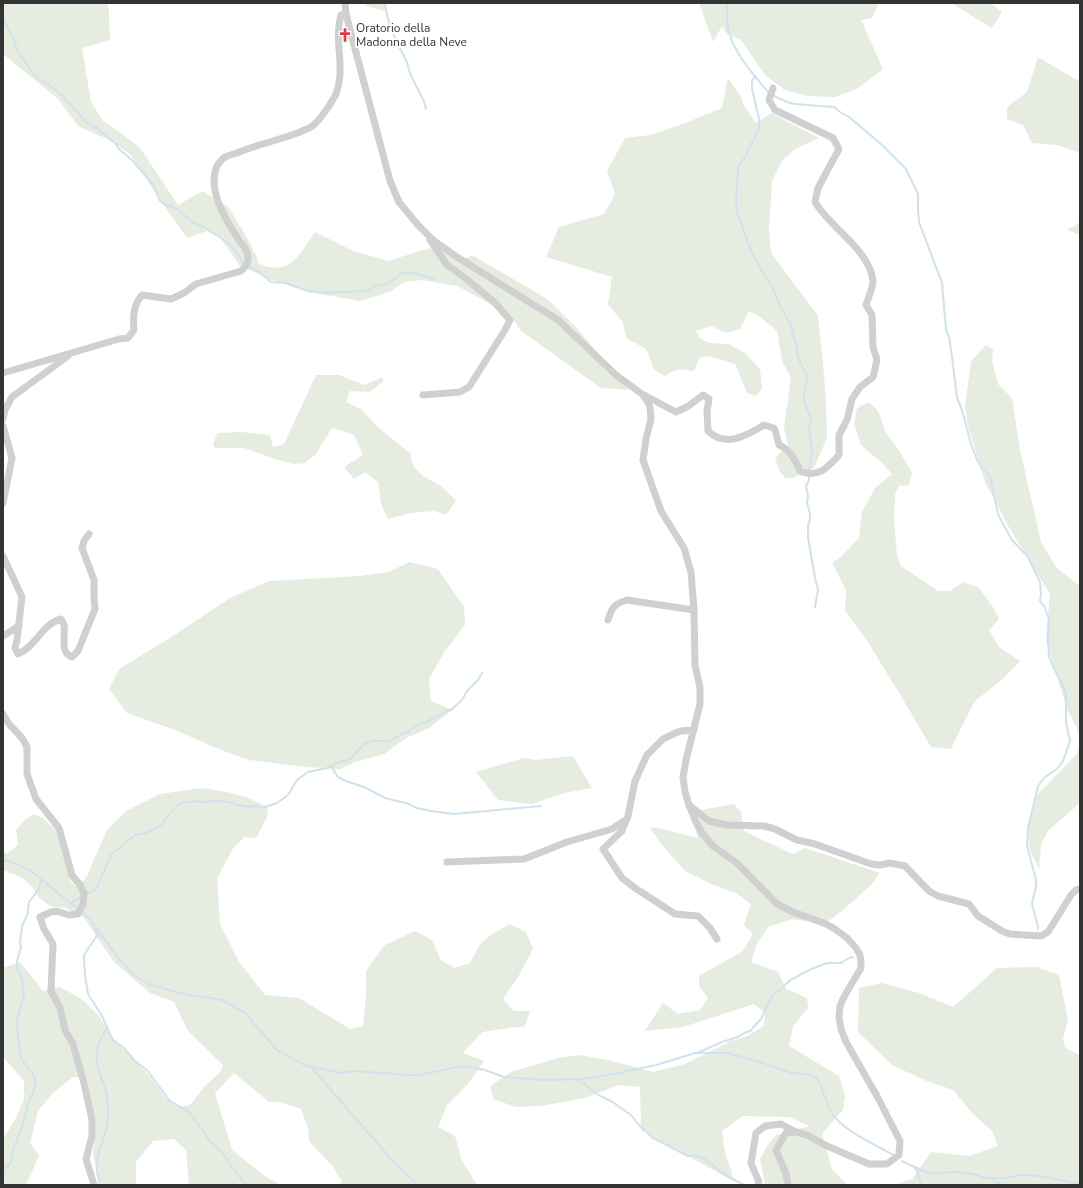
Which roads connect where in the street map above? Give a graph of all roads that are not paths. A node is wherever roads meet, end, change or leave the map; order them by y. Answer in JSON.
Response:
{"nodes":[{"id":1,"x":345,"y":3,"type":"edge"},
{"id":2,"x":346,"y":12,"type":"junction"},
{"id":3,"x":773,"y":88,"type":"dead end"},
{"id":4,"x":424,"y":231,"type":"junction"},
{"id":5,"x":74,"y":353,"type":"junction"},
{"id":6,"x":3,"y":372,"type":"edge"},
{"id":7,"x":642,"y":394,"type":"junction"},
{"id":8,"x":424,"y":395,"type":"dead end"},
{"id":9,"x":3,"y":419,"type":"edge"},
{"id":10,"x":3,"y":426,"type":"edge"},
{"id":11,"x":3,"y":503,"type":"edge"},
{"id":12,"x":89,"y":534,"type":"dead end"},
{"id":13,"x":3,"y":556,"type":"edge"},
{"id":14,"x":694,"y":610,"type":"junction"},
{"id":15,"x":608,"y":620,"type":"dead end"},
{"id":16,"x":18,"y":626,"type":"junction"},
{"id":17,"x":3,"y":636,"type":"edge"},
{"id":18,"x":3,"y":714,"type":"edge"},
{"id":19,"x":694,"y":730,"type":"junction"},
{"id":20,"x":689,"y":805,"type":"junction"},
{"id":21,"x":627,"y":819,"type":"junction"},
{"id":22,"x":447,"y":862,"type":"dead end"},
{"id":23,"x":1080,"y":889,"type":"edge"},
{"id":24,"x":717,"y":939,"type":"dead end"},
{"id":25,"x":796,"y":1132,"type":"junction"},
{"id":26,"x":94,"y":1185,"type":"edge"},
{"id":27,"x":758,"y":1185,"type":"edge"},
{"id":28,"x":788,"y":1185,"type":"edge"}],
"edges":[{"from":1,"to":2,"type":"street"},
{"from":2,"to":4,"type":"street"},
{"from":2,"to":5,"type":"street"},
{"from":3,"to":7,"type":"street"},
{"from":4,"to":7,"type":"street"},
{"from":4,"to":8,"type":"street"},
{"from":5,"to":6,"type":"street"},
{"from":5,"to":9,"type":"street"},
{"from":7,"to":14,"type":"street"},
{"from":10,"to":11,"type":"street"},
{"from":12,"to":16,"type":"street"},
{"from":13,"to":16,"type":"street"},
{"from":14,"to":15,"type":"street"},
{"from":14,"to":19,"type":"street"},
{"from":16,"to":17,"type":"street"},
{"from":18,"to":26,"type":"street"},
{"from":19,"to":20,"type":"street"},
{"from":19,"to":21,"type":"street"},
{"from":20,"to":23,"type":"street"},
{"from":20,"to":25,"type":"street"},
{"from":21,"to":22,"type":"street"},
{"from":21,"to":24,"type":"street"},
{"from":25,"to":27,"type":"street"},
{"from":25,"to":28,"type":"street"}]}
